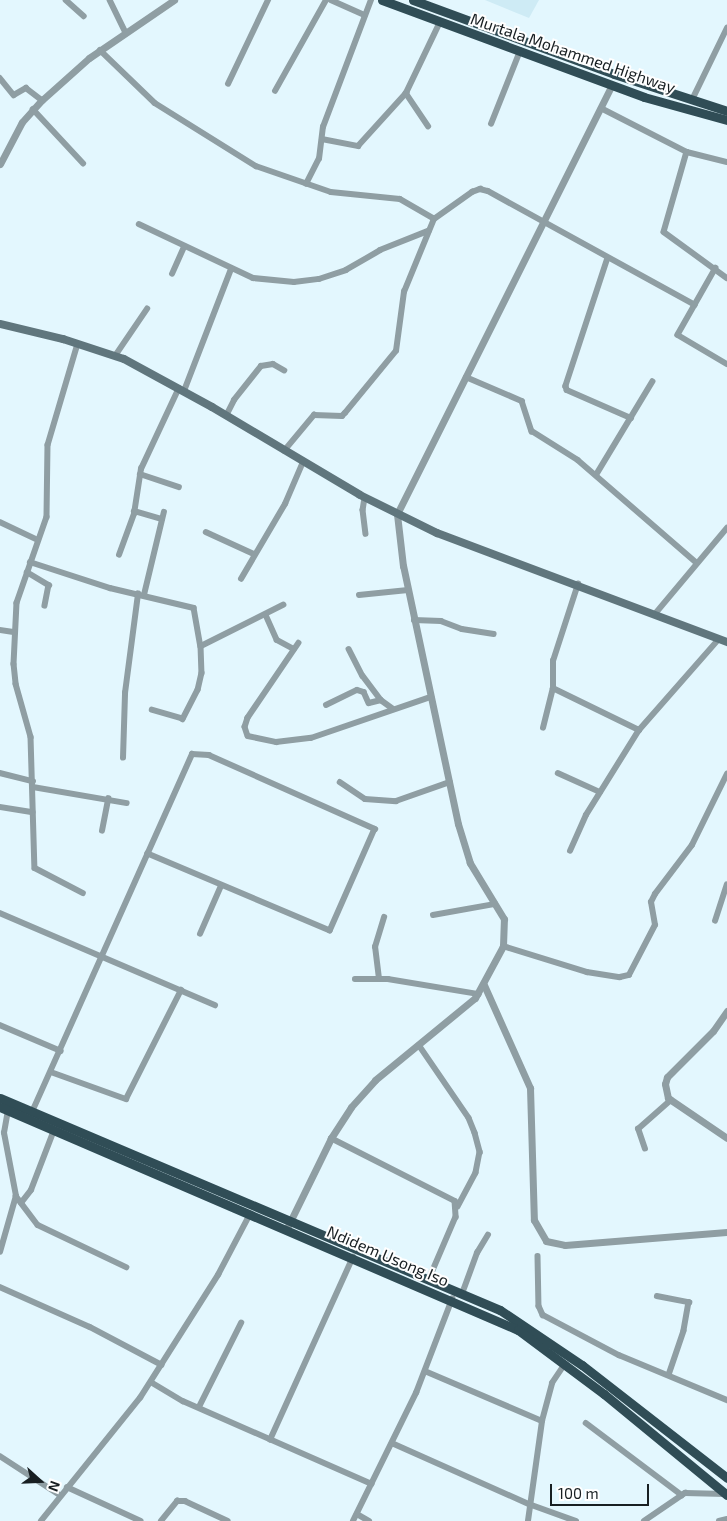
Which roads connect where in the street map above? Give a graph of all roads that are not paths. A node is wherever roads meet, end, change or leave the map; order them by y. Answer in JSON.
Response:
{"nodes":[{"id":1,"x":66,"y":0,"type":"edge"},
{"id":2,"x":110,"y":0,"type":"edge"},
{"id":3,"x":174,"y":0,"type":"edge"},
{"id":4,"x":268,"y":0,"type":"edge"},
{"id":5,"x":326,"y":0,"type":"edge"},
{"id":6,"x":331,"y":0,"type":"edge"},
{"id":7,"x":371,"y":0,"type":"edge"},
{"id":8,"x":382,"y":0,"type":"edge"},
{"id":9,"x":414,"y":0,"type":"edge"},
{"id":10,"x":365,"y":15,"type":"junction"},
{"id":11,"x":84,"y":16,"type":"dead end"},
{"id":12,"x":440,"y":22,"type":"junction"},
{"id":13,"x":727,"y":28,"type":"edge"},
{"id":14,"x":126,"y":33,"type":"junction"},
{"id":15,"x":100,"y":50,"type":"junction"},
{"id":16,"x":520,"y":51,"type":"junction"},
{"id":17,"x":0,"y":78,"type":"edge"},
{"id":18,"x":228,"y":84,"type":"dead end"},
{"id":19,"x":612,"y":85,"type":"junction"},
{"id":20,"x":275,"y":91,"type":"dead end"},
{"id":21,"x":406,"y":93,"type":"junction"},
{"id":22,"x":42,"y":100,"type":"junction"},
{"id":23,"x":692,"y":100,"type":"junction"},
{"id":24,"x":601,"y":108,"type":"junction"},
{"id":25,"x":33,"y":109,"type":"junction"},
{"id":26,"x":727,"y":110,"type":"edge"},
{"id":27,"x":727,"y":120,"type":"edge"},
{"id":28,"x":491,"y":124,"type":"dead end"},
{"id":29,"x":428,"y":126,"type":"dead end"},
{"id":30,"x":322,"y":139,"type":"junction"},
{"id":31,"x":687,"y":152,"type":"junction"},
{"id":32,"x":2,"y":155,"type":"edge"},
{"id":33,"x":727,"y":162,"type":"edge"},
{"id":34,"x":83,"y":163,"type":"dead end"},
{"id":35,"x":0,"y":164,"type":"edge"},
{"id":36,"x":306,"y":184,"type":"junction"},
{"id":37,"x":434,"y":219,"type":"junction"},
{"id":38,"x":139,"y":224,"type":"dead end"},
{"id":39,"x":543,"y":224,"type":"junction"},
{"id":40,"x":428,"y":232,"type":"junction"},
{"id":41,"x":184,"y":247,"type":"junction"},
{"id":42,"x":608,"y":258,"type":"junction"},
{"id":43,"x":716,"y":268,"type":"junction"},
{"id":44,"x":231,"y":269,"type":"junction"},
{"id":45,"x":172,"y":274,"type":"dead end"},
{"id":46,"x":727,"y":278,"type":"edge"},
{"id":47,"x":695,"y":305,"type":"junction"},
{"id":48,"x":147,"y":309,"type":"dead end"},
{"id":49,"x":0,"y":325,"type":"edge"},
{"id":50,"x":78,"y":344,"type":"junction"},
{"id":51,"x":115,"y":356,"type":"junction"},
{"id":52,"x":727,"y":364,"type":"edge"},
{"id":53,"x":284,"y":370,"type":"dead end"},
{"id":54,"x":466,"y":377,"type":"junction"},
{"id":55,"x":652,"y":382,"type":"dead end"},
{"id":56,"x":182,"y":390,"type":"junction"},
{"id":57,"x":226,"y":416,"type":"junction"},
{"id":58,"x":630,"y":418,"type":"junction"},
{"id":59,"x":284,"y":451,"type":"junction"},
{"id":60,"x":303,"y":462,"type":"junction"},
{"id":61,"x":140,"y":474,"type":"junction"},
{"id":62,"x":596,"y":475,"type":"junction"},
{"id":63,"x":179,"y":487,"type":"dead end"},
{"id":64,"x":365,"y":498,"type":"junction"},
{"id":65,"x":134,"y":510,"type":"junction"},
{"id":66,"x":164,"y":512,"type":"dead end"},
{"id":67,"x":397,"y":514,"type":"junction"},
{"id":68,"x":162,"y":519,"type":"junction"},
{"id":69,"x":0,"y":522,"type":"edge"},
{"id":70,"x":727,"y":528,"type":"edge"},
{"id":71,"x":206,"y":532,"type":"dead end"},
{"id":72,"x":366,"y":534,"type":"dead end"},
{"id":73,"x":38,"y":540,"type":"junction"},
{"id":74,"x":120,"y":554,"type":"dead end"},
{"id":75,"x":254,"y":554,"type":"junction"},
{"id":76,"x":30,"y":562,"type":"junction"},
{"id":77,"x":697,"y":562,"type":"junction"},
{"id":78,"x":27,"y":572,"type":"junction"},
{"id":79,"x":241,"y":579,"type":"dead end"},
{"id":80,"x":578,"y":584,"type":"junction"},
{"id":81,"x":408,"y":590,"type":"junction"},
{"id":82,"x":141,"y":595,"type":"junction"},
{"id":83,"x":359,"y":595,"type":"dead end"},
{"id":84,"x":283,"y":605,"type":"dead end"},
{"id":85,"x":45,"y":606,"type":"dead end"},
{"id":86,"x":656,"y":614,"type":"junction"},
{"id":87,"x":266,"y":615,"type":"junction"},
{"id":88,"x":414,"y":620,"type":"junction"},
{"id":89,"x":0,"y":630,"type":"edge"},
{"id":90,"x":15,"y":632,"type":"junction"},
{"id":91,"x":494,"y":634,"type":"dead end"},
{"id":92,"x":723,"y":640,"type":"edge"},
{"id":93,"x":299,"y":643,"type":"dead end"},
{"id":94,"x":201,"y":646,"type":"junction"},
{"id":95,"x":294,"y":649,"type":"junction"},
{"id":96,"x":349,"y":649,"type":"dead end"},
{"id":97,"x":553,"y":688,"type":"junction"},
{"id":98,"x":431,"y":697,"type":"junction"},
{"id":99,"x":381,"y":700,"type":"junction"},
{"id":100,"x":326,"y":705,"type":"dead end"},
{"id":101,"x":392,"y":708,"type":"junction"},
{"id":102,"x":152,"y":710,"type":"dead end"},
{"id":103,"x":543,"y":728,"type":"dead end"},
{"id":104,"x":640,"y":730,"type":"junction"},
{"id":105,"x":122,"y":758,"type":"dead end"},
{"id":106,"x":0,"y":772,"type":"edge"},
{"id":107,"x":558,"y":773,"type":"dead end"},
{"id":108,"x":727,"y":774,"type":"edge"},
{"id":109,"x":340,"y":782,"type":"dead end"},
{"id":110,"x":450,"y":782,"type":"junction"},
{"id":111,"x":33,"y":784,"type":"junction"},
{"id":112,"x":600,"y":792,"type":"junction"},
{"id":113,"x":108,"y":799,"type":"junction"},
{"id":114,"x":127,"y":803,"type":"dead end"},
{"id":115,"x":0,"y":807,"type":"edge"},
{"id":116,"x":33,"y":812,"type":"junction"},
{"id":117,"x":102,"y":831,"type":"dead end"},
{"id":118,"x":570,"y":851,"type":"dead end"},
{"id":119,"x":148,"y":854,"type":"junction"},
{"id":120,"x":727,"y":884,"type":"edge"},
{"id":121,"x":221,"y":886,"type":"junction"},
{"id":122,"x":83,"y":893,"type":"dead end"},
{"id":123,"x":496,"y":904,"type":"junction"},
{"id":124,"x":0,"y":913,"type":"edge"},
{"id":125,"x":432,"y":915,"type":"dead end"},
{"id":126,"x":384,"y":917,"type":"dead end"},
{"id":127,"x":715,"y":921,"type":"dead end"},
{"id":128,"x":200,"y":934,"type":"dead end"},
{"id":129,"x":503,"y":946,"type":"junction"},
{"id":130,"x":103,"y":958,"type":"junction"},
{"id":131,"x":356,"y":979,"type":"dead end"},
{"id":132,"x":379,"y":979,"type":"junction"},
{"id":133,"x":484,"y":986,"type":"junction"},
{"id":134,"x":181,"y":990,"type":"junction"},
{"id":135,"x":479,"y":994,"type":"junction"},
{"id":136,"x":215,"y":1005,"type":"dead end"},
{"id":137,"x":727,"y":1011,"type":"edge"},
{"id":138,"x":0,"y":1025,"type":"edge"},
{"id":139,"x":419,"y":1045,"type":"junction"},
{"id":140,"x":61,"y":1051,"type":"junction"},
{"id":141,"x":51,"y":1072,"type":"junction"},
{"id":142,"x":0,"y":1098,"type":"edge"},
{"id":143,"x":671,"y":1100,"type":"junction"},
{"id":144,"x":4,"y":1109,"type":"edge"},
{"id":145,"x":32,"y":1112,"type":"junction"},
{"id":146,"x":54,"y":1130,"type":"junction"},
{"id":147,"x":331,"y":1138,"type":"junction"},
{"id":148,"x":727,"y":1138,"type":"edge"},
{"id":149,"x":645,"y":1149,"type":"dead end"},
{"id":150,"x":16,"y":1196,"type":"junction"},
{"id":151,"x":21,"y":1203,"type":"junction"},
{"id":152,"x":458,"y":1207,"type":"junction"},
{"id":153,"x":250,"y":1214,"type":"junction"},
{"id":154,"x":288,"y":1226,"type":"junction"},
{"id":155,"x":727,"y":1232,"type":"edge"},
{"id":156,"x":488,"y":1235,"type":"dead end"},
{"id":157,"x":0,"y":1252,"type":"edge"},
{"id":158,"x":538,"y":1256,"type":"dead end"},
{"id":159,"x":353,"y":1257,"type":"junction"},
{"id":160,"x":126,"y":1266,"type":"dead end"},
{"id":161,"x":429,"y":1280,"type":"junction"},
{"id":162,"x":0,"y":1287,"type":"edge"},
{"id":163,"x":462,"y":1294,"type":"junction"},
{"id":164,"x":657,"y":1296,"type":"dead end"},
{"id":165,"x":452,"y":1299,"type":"junction"},
{"id":166,"x":241,"y":1323,"type":"dead end"},
{"id":167,"x":565,"y":1364,"type":"junction"},
{"id":168,"x":162,"y":1365,"type":"junction"},
{"id":169,"x":425,"y":1371,"type":"junction"},
{"id":170,"x":669,"y":1375,"type":"junction"},
{"id":171,"x":151,"y":1382,"type":"junction"},
{"id":172,"x":727,"y":1400,"type":"edge"},
{"id":173,"x":199,"y":1407,"type":"junction"},
{"id":174,"x":542,"y":1421,"type":"junction"},
{"id":175,"x":586,"y":1423,"type":"dead end"},
{"id":176,"x":270,"y":1440,"type":"junction"},
{"id":177,"x":392,"y":1443,"type":"junction"},
{"id":178,"x":0,"y":1456,"type":"edge"},
{"id":179,"x":727,"y":1478,"type":"edge"},
{"id":180,"x":372,"y":1484,"type":"junction"},
{"id":181,"x":66,"y":1487,"type":"junction"},
{"id":182,"x":727,"y":1494,"type":"edge"},
{"id":183,"x":60,"y":1495,"type":"junction"},
{"id":184,"x":682,"y":1495,"type":"junction"},
{"id":185,"x":529,"y":1504,"type":"junction"},
{"id":186,"x":357,"y":1514,"type":"junction"},
{"id":187,"x":727,"y":1519,"type":"edge"},
{"id":188,"x":41,"y":1521,"type":"edge"},
{"id":189,"x":141,"y":1521,"type":"edge"},
{"id":190,"x":161,"y":1521,"type":"edge"},
{"id":191,"x":228,"y":1521,"type":"edge"},
{"id":192,"x":352,"y":1521,"type":"edge"},
{"id":193,"x":369,"y":1521,"type":"edge"},
{"id":194,"x":528,"y":1521,"type":"edge"},
{"id":195,"x":576,"y":1521,"type":"edge"},
{"id":196,"x":644,"y":1521,"type":"edge"},
{"id":197,"x":719,"y":1521,"type":"edge"}],
"edges":[{"from":1,"to":11,"type":"street"},
{"from":2,"to":14,"type":"street"},
{"from":3,"to":14,"type":"street"},
{"from":4,"to":18,"type":"street"},
{"from":5,"to":20,"type":"street"},
{"from":6,"to":10,"type":"street"},
{"from":7,"to":10,"type":"street"},
{"from":8,"to":12,"type":"highway","name":"Murtala Mohammed Highway"},
{"from":9,"to":23,"type":"highway","name":"Murtala Mohammed Highway"},
{"from":10,"to":30,"type":"street"},
{"from":12,"to":16,"type":"highway","name":"Murtala Mohammed Highway"},
{"from":12,"to":21,"type":"street"},
{"from":13,"to":23,"type":"street"},
{"from":14,"to":15,"type":"street"},
{"from":15,"to":22,"type":"street"},
{"from":15,"to":36,"type":"street"},
{"from":16,"to":19,"type":"highway","name":"Murtala Mohammed Highway"},
{"from":16,"to":28,"type":"street"},
{"from":17,"to":22,"type":"street"},
{"from":19,"to":24,"type":"street"},
{"from":19,"to":27,"type":"highway","name":"Murtala Mohammed Highway"},
{"from":21,"to":29,"type":"street"},
{"from":21,"to":30,"type":"street"},
{"from":22,"to":25,"type":"street"},
{"from":23,"to":26,"type":"highway","name":"Murtala Mohammed Highway"},
{"from":24,"to":31,"type":"street"},
{"from":24,"to":39,"type":"street"},
{"from":25,"to":32,"type":"street"},
{"from":25,"to":34,"type":"street"},
{"from":30,"to":36,"type":"street"},
{"from":31,"to":33,"type":"street"},
{"from":31,"to":43,"type":"street"},
{"from":32,"to":35,"type":"street"},
{"from":36,"to":37,"type":"street"},
{"from":37,"to":39,"type":"street"},
{"from":37,"to":40,"type":"street"},
{"from":38,"to":41,"type":"street"},
{"from":39,"to":42,"type":"street"},
{"from":39,"to":54,"type":"street"},
{"from":40,"to":44,"type":"street"},
{"from":40,"to":59,"type":"street"},
{"from":41,"to":44,"type":"street"},
{"from":41,"to":45,"type":"street"},
{"from":42,"to":47,"type":"street"},
{"from":42,"to":58,"type":"street"},
{"from":43,"to":46,"type":"street"},
{"from":43,"to":47,"type":"street"},
{"from":44,"to":56,"type":"street"},
{"from":47,"to":52,"type":"street"},
{"from":48,"to":51,"type":"street"},
{"from":49,"to":50,"type":"main road"},
{"from":50,"to":51,"type":"main road"},
{"from":50,"to":73,"type":"street"},
{"from":51,"to":56,"type":"main road"},
{"from":53,"to":57,"type":"street"},
{"from":54,"to":62,"type":"street"},
{"from":54,"to":67,"type":"street"},
{"from":55,"to":58,"type":"street"},
{"from":56,"to":57,"type":"main road"},
{"from":56,"to":61,"type":"street"},
{"from":57,"to":59,"type":"main road"},
{"from":58,"to":62,"type":"street"},
{"from":59,"to":60,"type":"main road"},
{"from":60,"to":64,"type":"main road"},
{"from":60,"to":75,"type":"street"},
{"from":61,"to":63,"type":"street"},
{"from":61,"to":65,"type":"street"},
{"from":62,"to":77,"type":"street"},
{"from":64,"to":67,"type":"main road"},
{"from":64,"to":72,"type":"street"},
{"from":65,"to":68,"type":"street"},
{"from":65,"to":74,"type":"street"},
{"from":66,"to":68,"type":"street"},
{"from":67,"to":80,"type":"main road"},
{"from":67,"to":81,"type":"street"},
{"from":68,"to":82,"type":"street"},
{"from":69,"to":73,"type":"street"},
{"from":70,"to":77,"type":"street"},
{"from":71,"to":75,"type":"street"},
{"from":73,"to":76,"type":"street"},
{"from":75,"to":79,"type":"street"},
{"from":76,"to":78,"type":"street"},
{"from":76,"to":82,"type":"street"},
{"from":77,"to":86,"type":"street"},
{"from":78,"to":85,"type":"street"},
{"from":78,"to":90,"type":"street"},
{"from":80,"to":86,"type":"main road"},
{"from":80,"to":97,"type":"street"},
{"from":81,"to":83,"type":"street"},
{"from":81,"to":88,"type":"street"},
{"from":82,"to":94,"type":"street"},
{"from":82,"to":105,"type":"street"},
{"from":84,"to":87,"type":"street"},
{"from":86,"to":92,"type":"main road"},
{"from":87,"to":94,"type":"street"},
{"from":87,"to":95,"type":"street"},
{"from":88,"to":91,"type":"street"},
{"from":88,"to":98,"type":"street"},
{"from":89,"to":90,"type":"street"},
{"from":90,"to":111,"type":"street"},
{"from":92,"to":104,"type":"street"},
{"from":93,"to":95,"type":"street"},
{"from":94,"to":102,"type":"street"},
{"from":95,"to":101,"type":"street"},
{"from":96,"to":99,"type":"street"},
{"from":97,"to":103,"type":"street"},
{"from":97,"to":104,"type":"street"},
{"from":98,"to":101,"type":"street"},
{"from":98,"to":110,"type":"street"},
{"from":99,"to":100,"type":"street"},
{"from":99,"to":101,"type":"street"},
{"from":104,"to":112,"type":"street"},
{"from":106,"to":111,"type":"street"},
{"from":107,"to":112,"type":"street"},
{"from":108,"to":129,"type":"street"},
{"from":109,"to":110,"type":"street"},
{"from":110,"to":123,"type":"street"},
{"from":111,"to":113,"type":"street"},
{"from":111,"to":116,"type":"street"},
{"from":112,"to":118,"type":"street"},
{"from":113,"to":114,"type":"street"},
{"from":113,"to":117,"type":"street"},
{"from":115,"to":116,"type":"street"},
{"from":116,"to":122,"type":"street"},
{"from":119,"to":121,"type":"street"},
{"from":119,"to":121,"type":"street"},
{"from":119,"to":130,"type":"street"},
{"from":120,"to":127,"type":"street"},
{"from":121,"to":128,"type":"street"},
{"from":123,"to":125,"type":"street"},
{"from":123,"to":129,"type":"street"},
{"from":124,"to":130,"type":"street"},
{"from":126,"to":132,"type":"street"},
{"from":129,"to":133,"type":"street"},
{"from":130,"to":134,"type":"street"},
{"from":130,"to":140,"type":"street"},
{"from":131,"to":132,"type":"street"},
{"from":132,"to":135,"type":"street"},
{"from":133,"to":135,"type":"street"},
{"from":133,"to":155,"type":"street"},
{"from":134,"to":136,"type":"street"},
{"from":134,"to":141,"type":"street"},
{"from":135,"to":139,"type":"street"},
{"from":137,"to":143,"type":"street"},
{"from":138,"to":140,"type":"street"},
{"from":139,"to":147,"type":"street"},
{"from":139,"to":152,"type":"street"},
{"from":140,"to":141,"type":"street"},
{"from":141,"to":145,"type":"street"},
{"from":142,"to":145,"type":"highway","name":"Ndidem Usong Iso"},
{"from":143,"to":148,"type":"street"},
{"from":143,"to":149,"type":"street"},
{"from":144,"to":146,"type":"highway","name":"Ndidem Usong Iso"},
{"from":144,"to":150,"type":"street"},
{"from":145,"to":154,"type":"highway","name":"Ndidem Usong Iso"},
{"from":146,"to":151,"type":"street"},
{"from":146,"to":153,"type":"highway","name":"Ndidem Usong Iso"},
{"from":147,"to":152,"type":"street"},
{"from":147,"to":154,"type":"street"},
{"from":150,"to":151,"type":"street"},
{"from":150,"to":157,"type":"street"},
{"from":151,"to":160,"type":"street"},
{"from":152,"to":161,"type":"street"},
{"from":153,"to":154,"type":"highway","name":"Ndidem Usong Iso"},
{"from":153,"to":168,"type":"street"},
{"from":154,"to":159,"type":"highway","name":"Ndidem Usong Iso"},
{"from":154,"to":161,"type":"highway","name":"Ndidem Usong Iso"},
{"from":156,"to":163,"type":"street"},
{"from":158,"to":170,"type":"street"},
{"from":159,"to":165,"type":"highway","name":"Ndidem Usong Iso"},
{"from":159,"to":176,"type":"street"},
{"from":161,"to":163,"type":"highway","name":"Ndidem Usong Iso"},
{"from":162,"to":168,"type":"street"},
{"from":163,"to":179,"type":"highway","name":"Ndidem Usong Iso"},
{"from":164,"to":170,"type":"street"},
{"from":165,"to":167,"type":"highway","name":"Ndidem Usong Iso"},
{"from":165,"to":169,"type":"street"},
{"from":166,"to":173,"type":"street"},
{"from":167,"to":174,"type":"street"},
{"from":167,"to":182,"type":"highway","name":"Ndidem Usong Iso"},
{"from":168,"to":171,"type":"street"},
{"from":169,"to":174,"type":"street"},
{"from":169,"to":177,"type":"street"},
{"from":170,"to":172,"type":"street"},
{"from":171,"to":173,"type":"street"},
{"from":171,"to":181,"type":"street"},
{"from":173,"to":176,"type":"street"},
{"from":174,"to":185,"type":"street"},
{"from":175,"to":184,"type":"street"},
{"from":176,"to":180,"type":"street"},
{"from":177,"to":180,"type":"street"},
{"from":177,"to":185,"type":"street"},
{"from":178,"to":183,"type":"street"},
{"from":180,"to":186,"type":"street"},
{"from":181,"to":183,"type":"street"},
{"from":181,"to":189,"type":"street"},
{"from":182,"to":184,"type":"street"},
{"from":183,"to":188,"type":"street"},
{"from":184,"to":196,"type":"street"},
{"from":185,"to":194,"type":"street"},
{"from":185,"to":195,"type":"street"},
{"from":186,"to":192,"type":"street"},
{"from":186,"to":193,"type":"street"},
{"from":187,"to":197,"type":"street"},
{"from":190,"to":191,"type":"street"}]}
